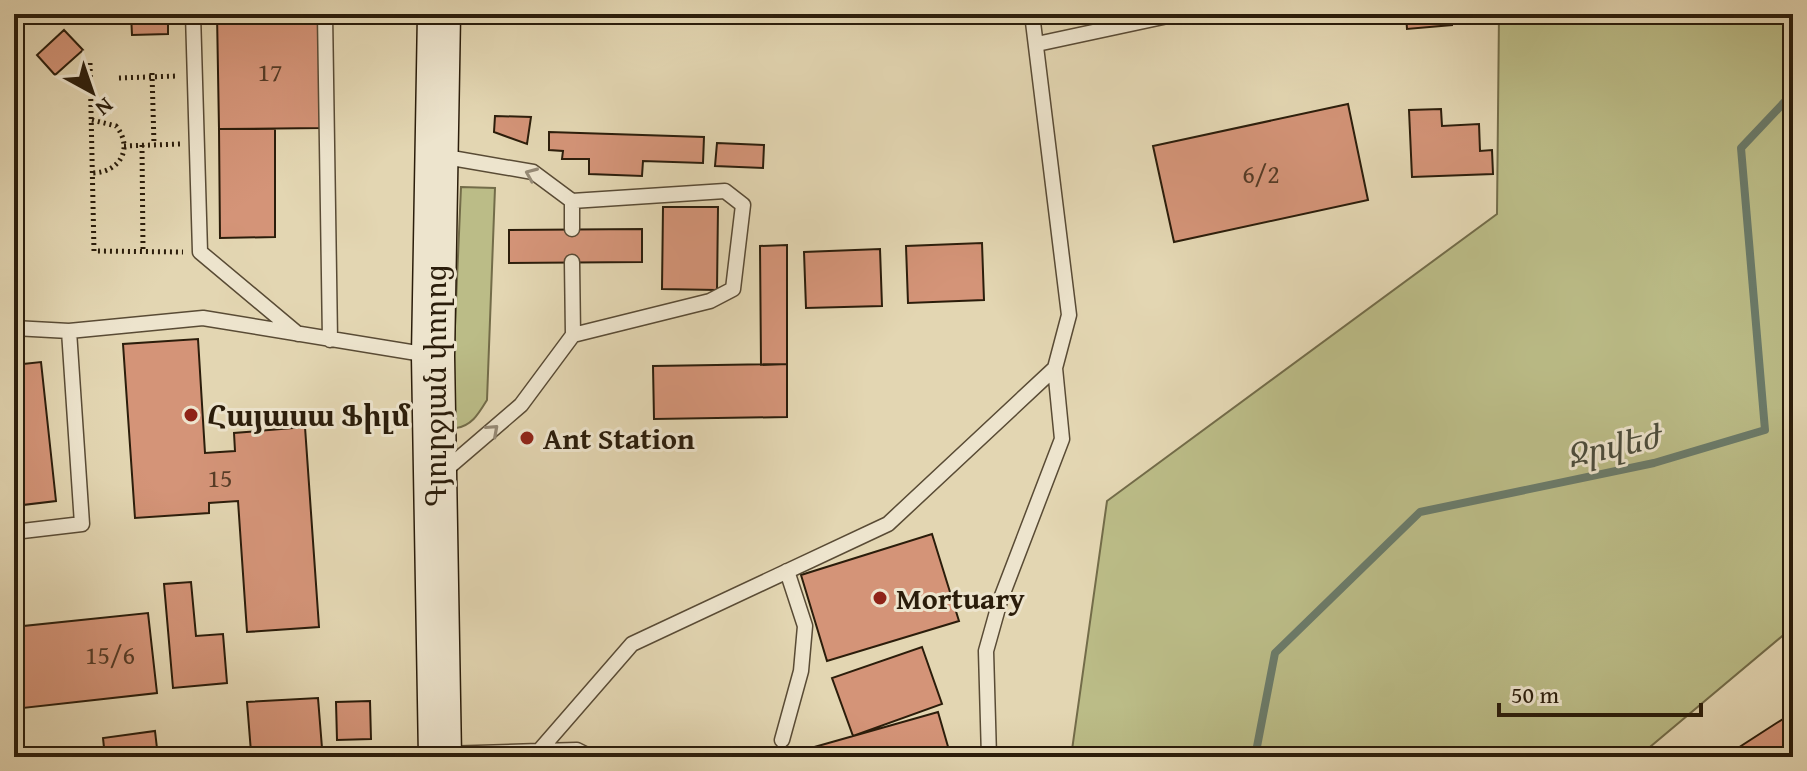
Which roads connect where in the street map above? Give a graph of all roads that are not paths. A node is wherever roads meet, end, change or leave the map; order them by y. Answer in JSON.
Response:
{"nodes":[{"id":1,"x":193,"y":14,"type":"edge"},
{"id":2,"x":325,"y":14,"type":"edge"},
{"id":3,"x":439,"y":14,"type":"edge"},
{"id":4,"x":1032,"y":14,"type":"edge"},
{"id":5,"x":1177,"y":14,"type":"edge"},
{"id":6,"x":1037,"y":44,"type":"junction"},
{"id":7,"x":437,"y":155,"type":"junction"},
{"id":8,"x":572,"y":201,"type":"junction"},
{"id":9,"x":572,"y":229,"type":"dead end"},
{"id":10,"x":572,"y":262,"type":"dead end"},
{"id":11,"x":14,"y":328,"type":"edge"},
{"id":12,"x":69,"y":331,"type":"junction"},
{"id":13,"x":298,"y":334,"type":"junction"},
{"id":14,"x":573,"y":335,"type":"junction"},
{"id":15,"x":330,"y":340,"type":"junction"},
{"id":16,"x":433,"y":356,"type":"junction"},
{"id":17,"x":1055,"y":368,"type":"junction"},
{"id":18,"x":433,"y":480,"type":"junction"},
{"id":19,"x":14,"y":532,"type":"edge"},
{"id":20,"x":787,"y":571,"type":"junction"},
{"id":21,"x":782,"y":740,"type":"dead end"},
{"id":22,"x":539,"y":751,"type":"junction"},
{"id":23,"x":455,"y":756,"type":"edge"},
{"id":24,"x":591,"y":757,"type":"edge"},
{"id":25,"x":989,"y":757,"type":"edge"}],
"edges":[{"from":1,"to":13,"type":"lane"},
{"from":2,"to":15,"type":"lane"},
{"from":3,"to":7,"type":"main road","name":"Գյուրջյան փողոց"},
{"from":4,"to":6,"type":"lane"},
{"from":5,"to":6,"type":"lane"},
{"from":6,"to":17,"type":"lane"},
{"from":8,"to":7,"type":"lane","one_way":true},
{"from":7,"to":16,"type":"main road","name":"Գյուրջյան փողոց"},
{"from":8,"to":9,"type":"lane"},
{"from":8,"to":14,"type":"lane"},
{"from":10,"to":14,"type":"lane"},
{"from":11,"to":12,"type":"lane"},
{"from":12,"to":13,"type":"lane"},
{"from":12,"to":19,"type":"lane"},
{"from":13,"to":15,"type":"lane"},
{"from":18,"to":14,"type":"lane","one_way":true},
{"from":15,"to":16,"type":"lane"},
{"from":16,"to":18,"type":"main road","name":"Գյուրջյան փողոց"},
{"from":17,"to":20,"type":"lane"},
{"from":17,"to":25,"type":"lane"},
{"from":18,"to":23,"type":"main road","name":"Գյուրջյան փողոց"},
{"from":20,"to":21,"type":"lane"},
{"from":20,"to":22,"type":"lane"},
{"from":22,"to":23,"type":"lane"},
{"from":22,"to":24,"type":"lane"}]}
